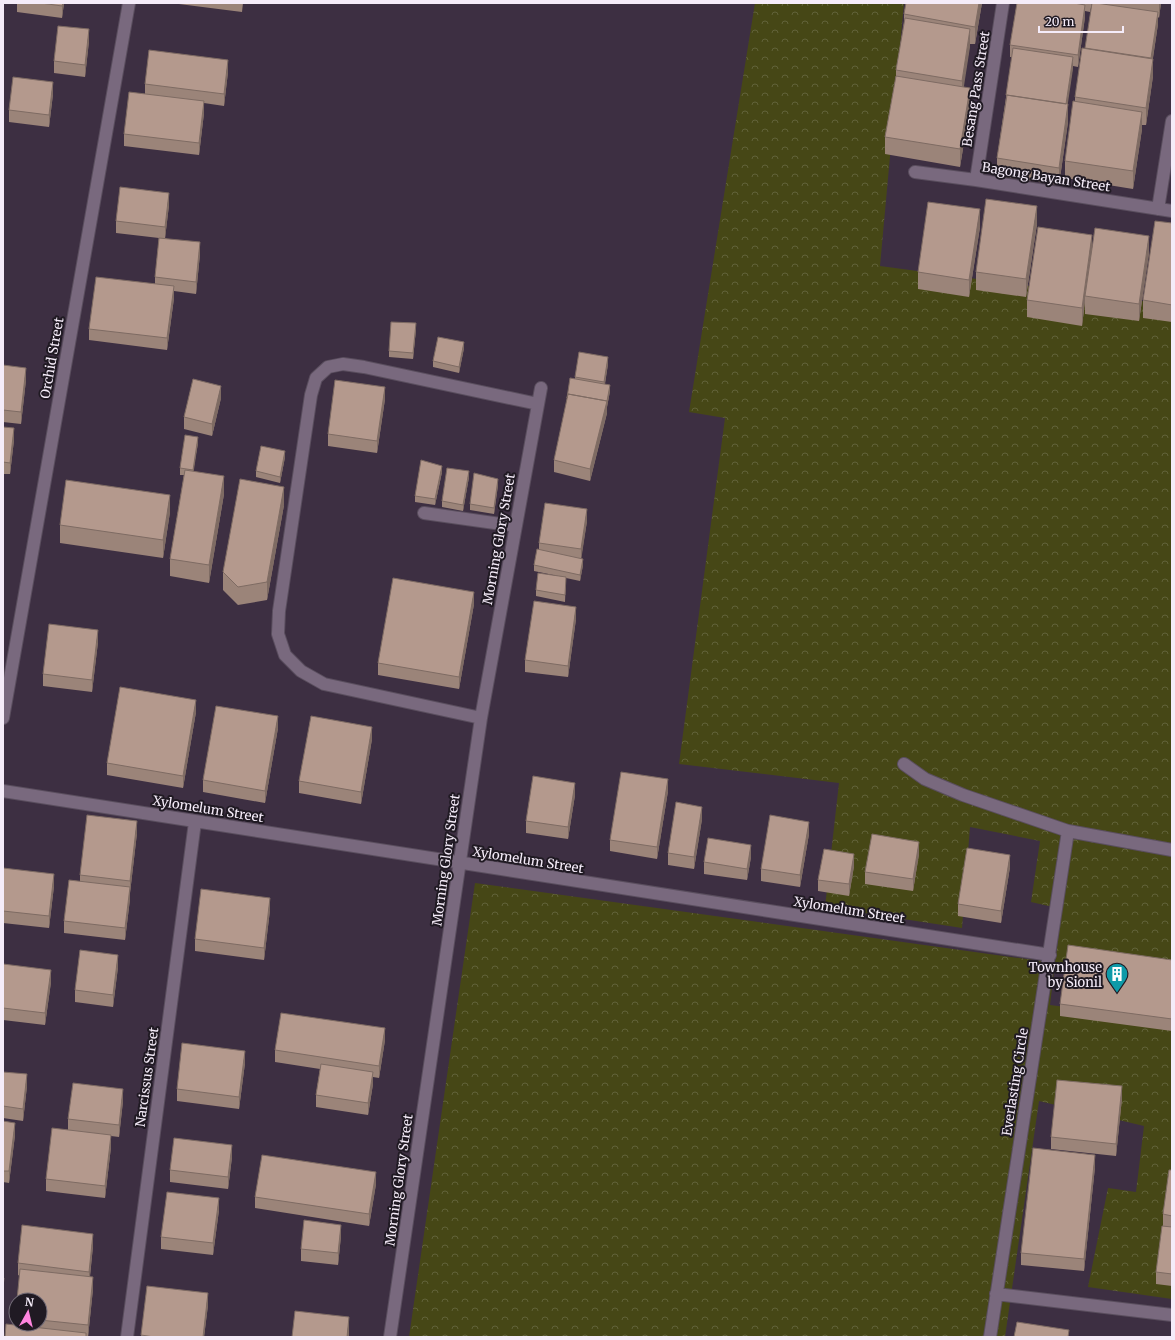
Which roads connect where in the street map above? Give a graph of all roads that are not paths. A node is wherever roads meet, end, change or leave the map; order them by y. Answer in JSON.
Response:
{"nodes":[{"id":1,"x":129,"y":3,"type":"edge"},
{"id":2,"x":1003,"y":3,"type":"edge"},
{"id":3,"x":1172,"y":121,"type":"edge"},
{"id":4,"x":914,"y":172,"type":"dead end"},
{"id":5,"x":976,"y":180,"type":"junction"},
{"id":6,"x":1158,"y":209,"type":"junction"},
{"id":7,"x":1172,"y":211,"type":"edge"},
{"id":8,"x":541,"y":388,"type":"dead end"},
{"id":9,"x":538,"y":404,"type":"junction"},
{"id":10,"x":424,"y":513,"type":"dead end"},
{"id":11,"x":515,"y":526,"type":"junction"},
{"id":12,"x":3,"y":718,"type":"edge"},
{"id":13,"x":481,"y":718,"type":"junction"},
{"id":14,"x":904,"y":764,"type":"dead end"},
{"id":15,"x":3,"y":792,"type":"edge"},
{"id":16,"x":196,"y":822,"type":"junction"},
{"id":17,"x":1068,"y":831,"type":"junction"},
{"id":18,"x":1172,"y":850,"type":"edge"},
{"id":19,"x":459,"y":863,"type":"junction"},
{"id":20,"x":1050,"y":955,"type":"junction"},
{"id":21,"x":996,"y":1294,"type":"junction"},
{"id":22,"x":1172,"y":1314,"type":"edge"},
{"id":23,"x":127,"y":1337,"type":"edge"},
{"id":24,"x":390,"y":1337,"type":"edge"},
{"id":25,"x":990,"y":1337,"type":"edge"}],
"edges":[{"from":1,"to":12,"type":"street","name":"Orchid Street"},
{"from":2,"to":5,"type":"street","name":"Besang Pass Street"},
{"from":3,"to":6,"type":"street"},
{"from":4,"to":5,"type":"street","name":"Bagong Bayan Street"},
{"from":5,"to":6,"type":"street","name":"Bagong Bayan Street"},
{"from":6,"to":7,"type":"street","name":"Bagong Bayan Street"},
{"from":8,"to":9,"type":"street","name":"Morning Glory Street"},
{"from":9,"to":11,"type":"street","name":"Morning Glory Street"},
{"from":9,"to":13,"type":"street"},
{"from":10,"to":11,"type":"street"},
{"from":11,"to":13,"type":"street","name":"Morning Glory Street"},
{"from":13,"to":19,"type":"street","name":"Morning Glory Street"},
{"from":14,"to":17,"type":"street"},
{"from":15,"to":16,"type":"street","name":"Xylomelum Street"},
{"from":16,"to":19,"type":"street","name":"Xylomelum Street"},
{"from":16,"to":23,"type":"street","name":"Narcissus Street"},
{"from":17,"to":18,"type":"street"},
{"from":17,"to":20,"type":"street","name":"Everlasting Circle"},
{"from":19,"to":20,"type":"street","name":"Xylomelum Street"},
{"from":19,"to":24,"type":"street","name":"Morning Glory Street"},
{"from":20,"to":21,"type":"street","name":"Everlasting Circle"},
{"from":21,"to":22,"type":"street"},
{"from":21,"to":25,"type":"street","name":"Everlasting Circle"}]}
